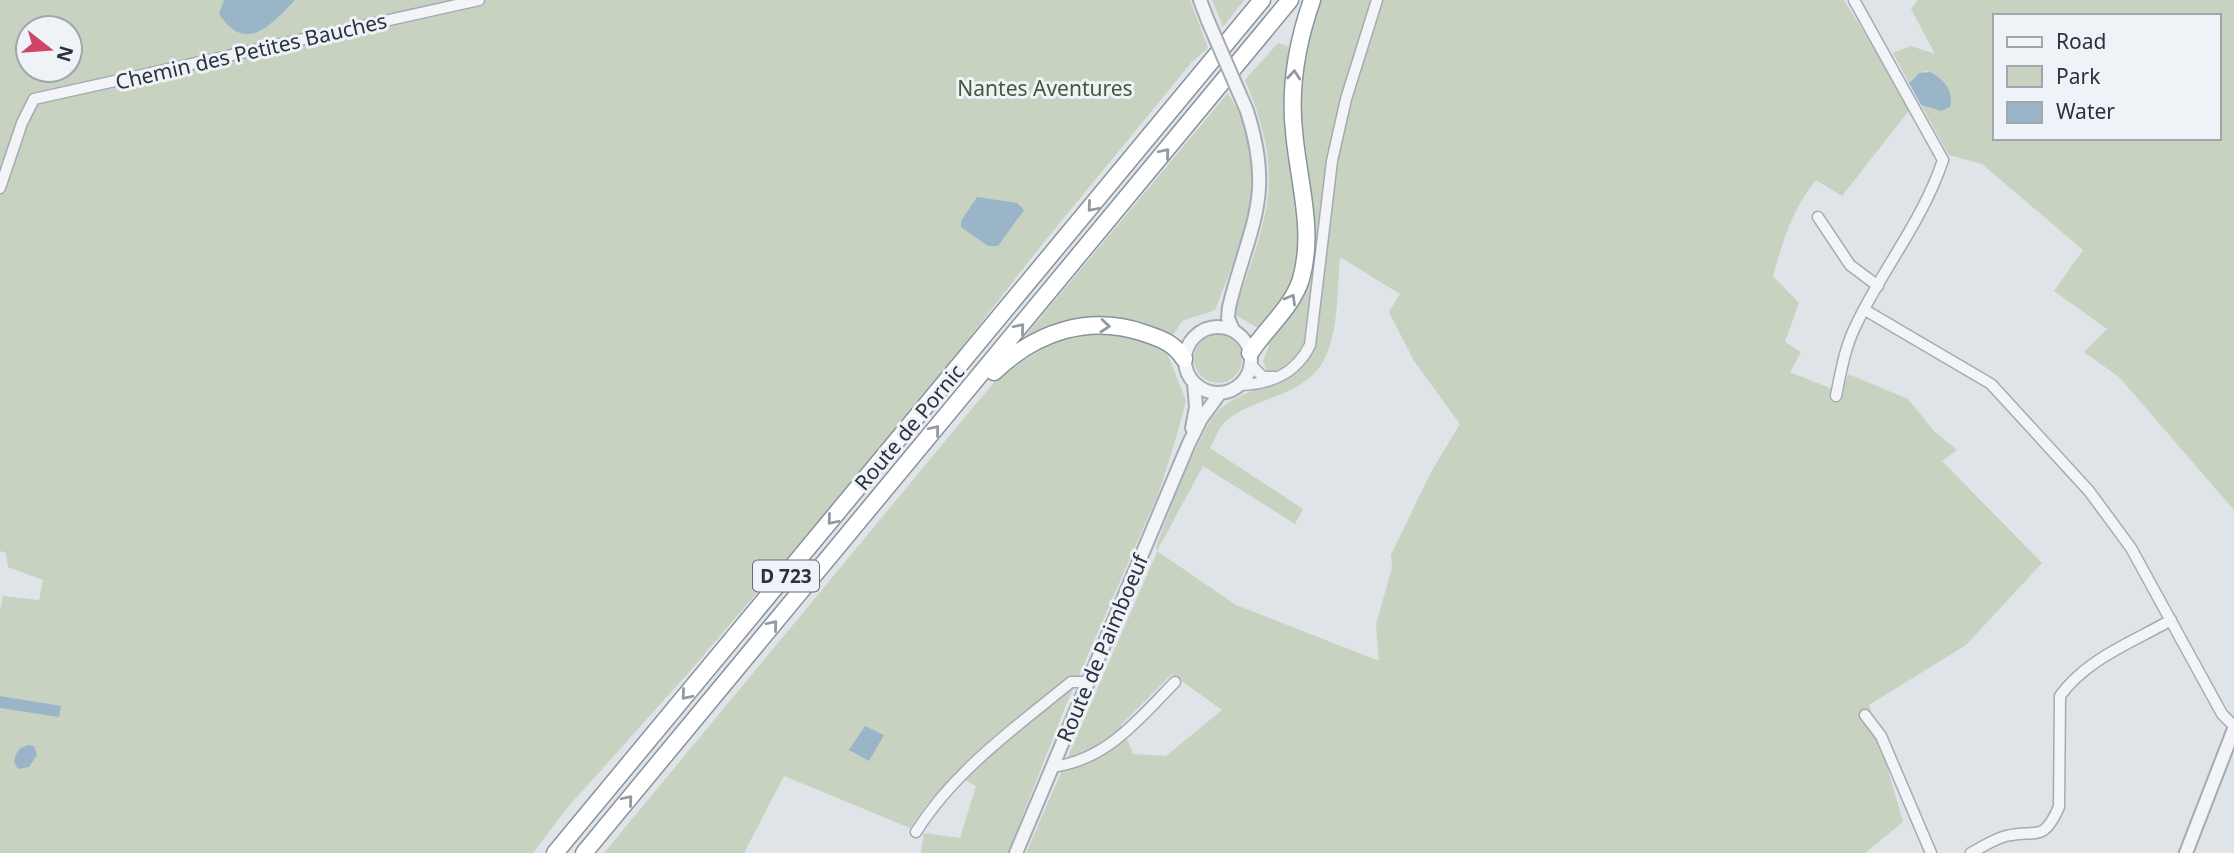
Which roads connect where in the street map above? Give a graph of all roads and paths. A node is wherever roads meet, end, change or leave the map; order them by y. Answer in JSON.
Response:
{"nodes":[{"id":1,"x":478,"y":0,"type":"edge"},
{"id":2,"x":1200,"y":0,"type":"edge"},
{"id":3,"x":1253,"y":0,"type":"edge"},
{"id":4,"x":1262,"y":0,"type":"edge"},
{"id":5,"x":1290,"y":0,"type":"edge"},
{"id":6,"x":1312,"y":0,"type":"edge"},
{"id":7,"x":1377,"y":0,"type":"edge"},
{"id":8,"x":1854,"y":0,"type":"edge"},
{"id":9,"x":1228,"y":41,"type":"junction"},
{"id":10,"x":0,"y":188,"type":"edge"},
{"id":11,"x":1818,"y":217,"type":"dead end"},
{"id":12,"x":1234,"y":286,"type":"junction"},
{"id":13,"x":1878,"y":286,"type":"junction"},
{"id":14,"x":1865,"y":310,"type":"junction"},
{"id":15,"x":1208,"y":328,"type":"junction"},
{"id":16,"x":1233,"y":330,"type":"junction"},
{"id":17,"x":1184,"y":359,"type":"junction"},
{"id":18,"x":1250,"y":359,"type":"junction"},
{"id":19,"x":1278,"y":377,"type":"junction"},
{"id":20,"x":1194,"y":383,"type":"junction"},
{"id":21,"x":1240,"y":385,"type":"junction"},
{"id":22,"x":1220,"y":393,"type":"junction"},
{"id":23,"x":1836,"y":396,"type":"dead end"},
{"id":24,"x":961,"y":400,"type":"junction"},
{"id":25,"x":1189,"y":443,"type":"junction"},
{"id":26,"x":2171,"y":620,"type":"junction"},
{"id":27,"x":1087,"y":682,"type":"junction"},
{"id":28,"x":1175,"y":682,"type":"dead end"},
{"id":29,"x":1865,"y":715,"type":"dead end"},
{"id":30,"x":2234,"y":728,"type":"edge"},
{"id":31,"x":1052,"y":767,"type":"junction"},
{"id":32,"x":916,"y":832,"type":"dead end"},
{"id":33,"x":555,"y":853,"type":"edge"},
{"id":34,"x":584,"y":853,"type":"edge"},
{"id":35,"x":1016,"y":853,"type":"edge"},
{"id":36,"x":1931,"y":853,"type":"edge"},
{"id":37,"x":1971,"y":853,"type":"edge"},
{"id":38,"x":2186,"y":853,"type":"edge"}],
"edges":[{"from":1,"to":10,"type":"street","name":"Chemin des Petites Bauches"},
{"from":2,"to":12,"type":"street","bridge":true},
{"from":3,"to":9,"type":"highway"},
{"from":4,"to":9,"type":"highway","name":"Route de Pornic","number":"D 723"},
{"from":24,"to":5,"type":"highway","name":"Route de Pornic","number":"D 723","one_way":true},
{"from":18,"to":6,"type":"highway","one_way":true},
{"from":7,"to":19,"type":"street"},
{"from":8,"to":13,"type":"street"},
{"from":9,"to":33,"type":"highway","name":"Route de Pornic","number":"D 723","one_way":true},
{"from":11,"to":13,"type":"street"},
{"from":12,"to":15,"type":"street"},
{"from":12,"to":16,"type":"street"},
{"from":13,"to":14,"type":"street"},
{"from":14,"to":23,"type":"street"},
{"from":14,"to":26,"type":"street"},
{"from":15,"to":16,"type":"street"},
{"from":15,"to":17,"type":"street"},
{"from":16,"to":18,"type":"street"},
{"from":17,"to":20,"type":"street"},
{"from":24,"to":17,"type":"highway","one_way":true},
{"from":18,"to":19,"type":"street"},
{"from":18,"to":21,"type":"street"},
{"from":19,"to":21,"type":"street"},
{"from":20,"to":22,"type":"street"},
{"from":20,"to":25,"type":"street","name":"Route de Paimboeuf"},
{"from":21,"to":22,"type":"street"},
{"from":22,"to":25,"type":"street","name":"Route de Paimboeuf"},
{"from":34,"to":24,"type":"highway","name":"Route de Pornic","number":"D 723","one_way":true},
{"from":25,"to":27,"type":"street","name":"Route de Paimboeuf"},
{"from":26,"to":30,"type":"street"},
{"from":26,"to":37,"type":"street"},
{"from":27,"to":31,"type":"street","name":"Route de Paimboeuf"},
{"from":27,"to":32,"type":"street"},
{"from":28,"to":31,"type":"street"},
{"from":29,"to":36,"type":"street"},
{"from":30,"to":38,"type":"street"},
{"from":31,"to":35,"type":"street","name":"Route de Paimboeuf"}]}
